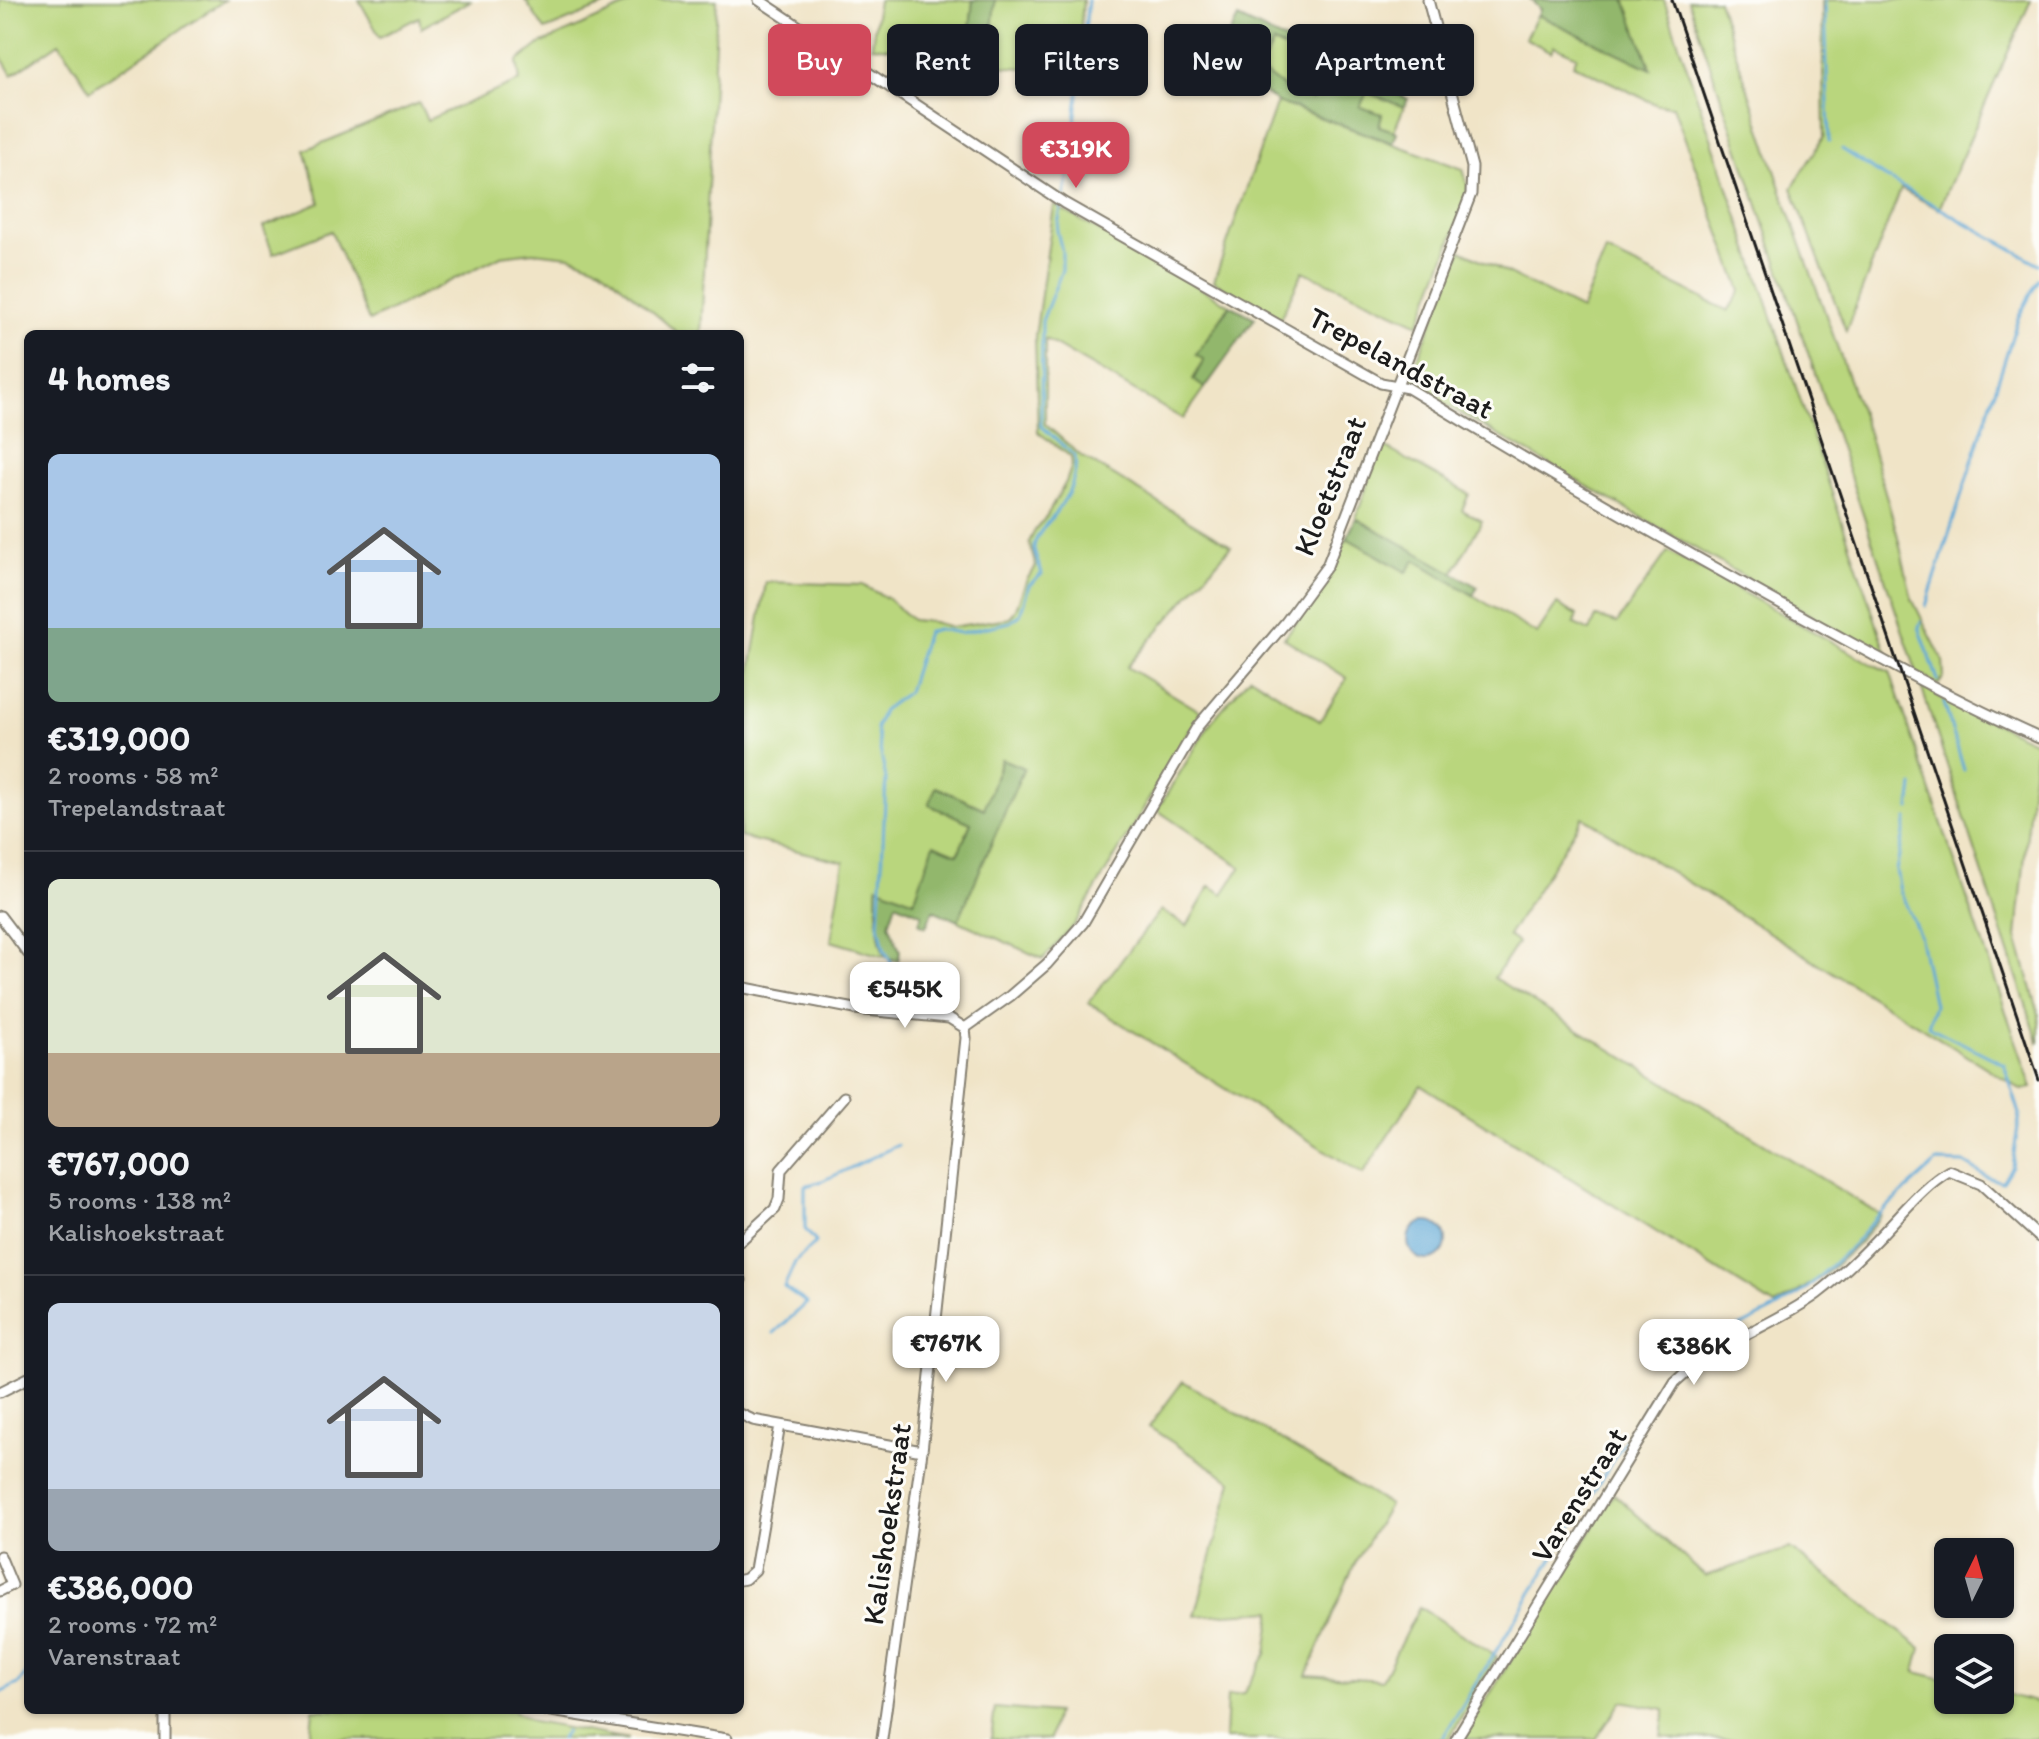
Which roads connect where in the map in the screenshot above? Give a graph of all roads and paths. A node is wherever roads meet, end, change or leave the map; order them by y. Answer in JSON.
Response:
{"nodes":[{"id":1,"x":759,"y":0,"type":"edge"},
{"id":2,"x":1428,"y":0,"type":"edge"},
{"id":3,"x":1397,"y":386,"type":"junction"},
{"id":4,"x":2039,"y":738,"type":"edge"},
{"id":5,"x":0,"y":916,"type":"edge"},
{"id":6,"x":24,"y":939,"type":"edge"},
{"id":7,"x":744,"y":987,"type":"edge"},
{"id":8,"x":965,"y":1028,"type":"junction"},
{"id":9,"x":844,"y":1097,"type":"dead end"},
{"id":10,"x":744,"y":1237,"type":"edge"},
{"id":11,"x":2039,"y":1237,"type":"edge"},
{"id":12,"x":24,"y":1380,"type":"edge"},
{"id":13,"x":0,"y":1392,"type":"edge"},
{"id":14,"x":744,"y":1416,"type":"edge"},
{"id":15,"x":780,"y":1425,"type":"junction"},
{"id":16,"x":922,"y":1451,"type":"junction"},
{"id":17,"x":0,"y":1556,"type":"edge"},
{"id":18,"x":744,"y":1579,"type":"edge"},
{"id":19,"x":0,"y":1591,"type":"edge"},
{"id":20,"x":165,"y":1714,"type":"edge"},
{"id":21,"x":570,"y":1714,"type":"edge"},
{"id":22,"x":165,"y":1739,"type":"edge"},
{"id":23,"x":727,"y":1739,"type":"edge"},
{"id":24,"x":882,"y":1739,"type":"edge"},
{"id":25,"x":1456,"y":1739,"type":"edge"}],
"edges":[{"from":1,"to":3,"type":"street","name":"Trepelandstraat"},
{"from":2,"to":3,"type":"street","name":"Kloetstraat"},
{"from":3,"to":4,"type":"street","name":"Trepelandstraat"},
{"from":3,"to":8,"type":"street","name":"Kloetstraat"},
{"from":5,"to":6,"type":"street"},
{"from":7,"to":8,"type":"street"},
{"from":8,"to":16,"type":"street","name":"Kalishoekstraat"},
{"from":9,"to":10,"type":"street"},
{"from":11,"to":25,"type":"street","name":"Varenstraat"},
{"from":12,"to":13,"type":"street"},
{"from":14,"to":15,"type":"street"},
{"from":15,"to":16,"type":"street"},
{"from":15,"to":18,"type":"street"},
{"from":16,"to":24,"type":"street","name":"Kalishoekstraat"},
{"from":17,"to":19,"type":"street"},
{"from":20,"to":22,"type":"street"},
{"from":21,"to":23,"type":"street"}]}
